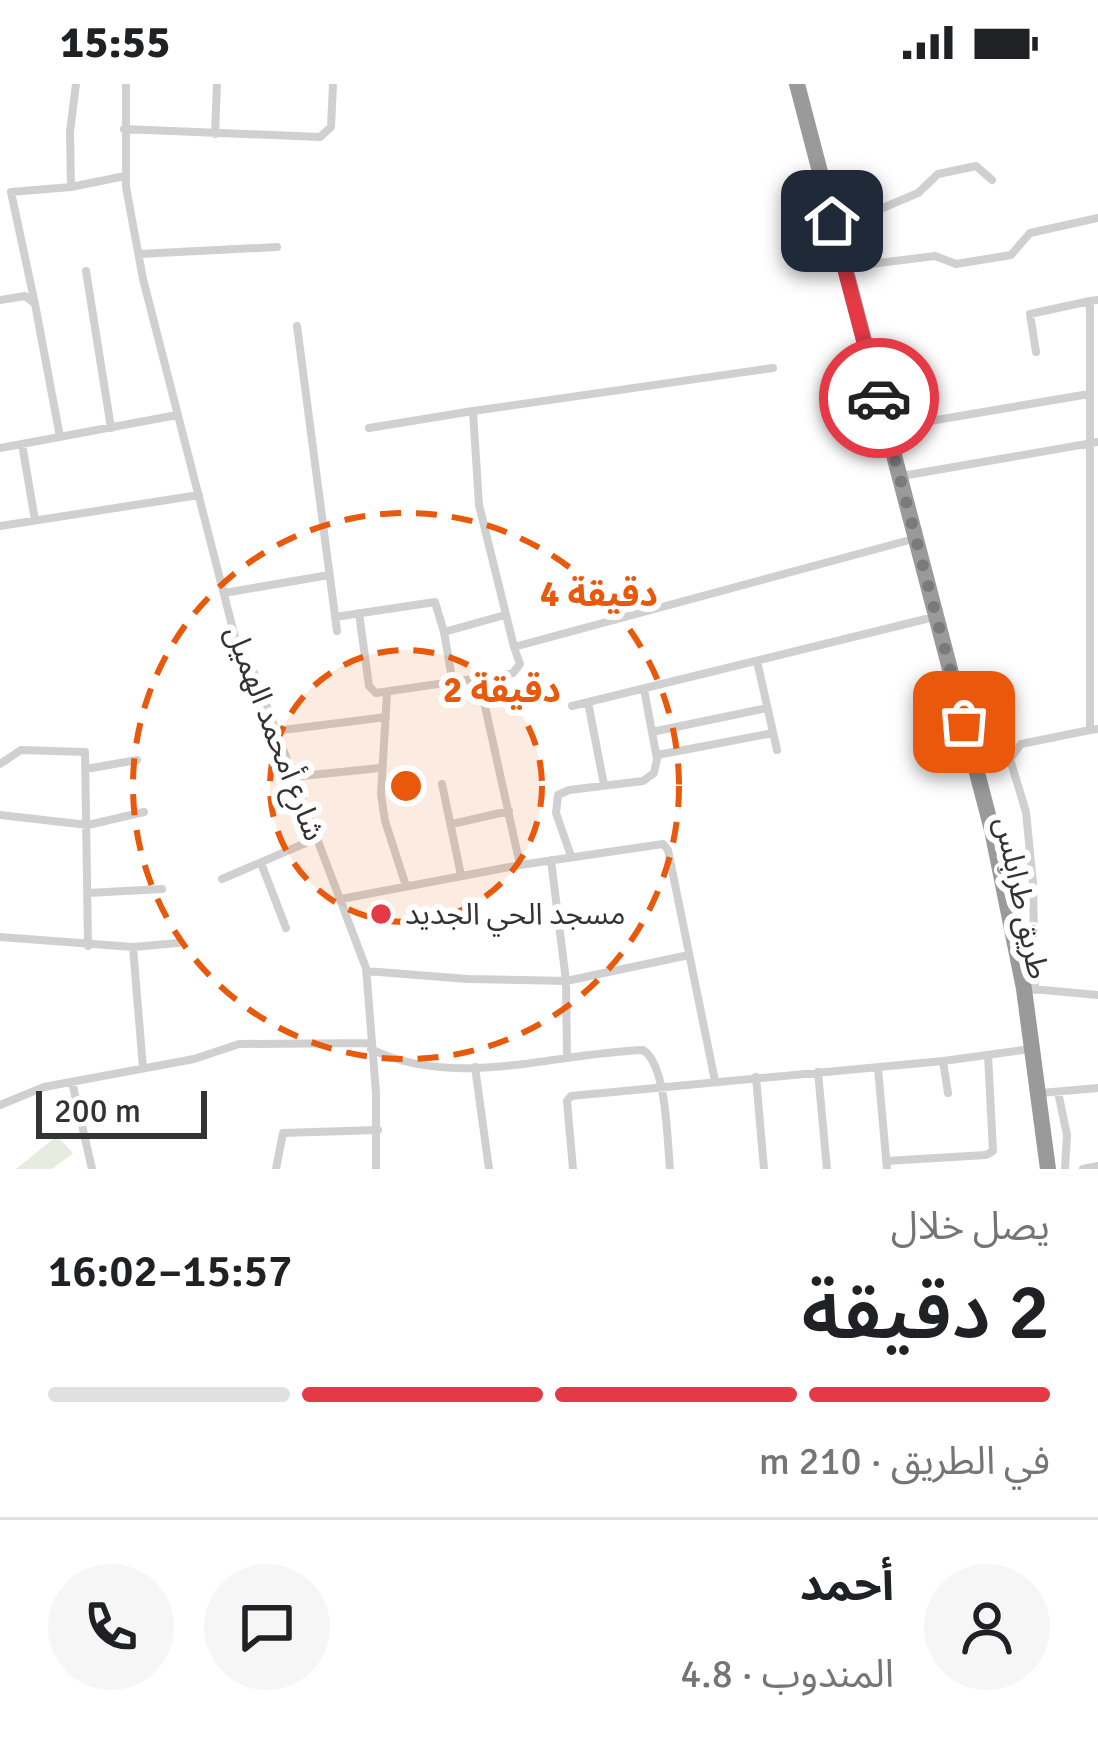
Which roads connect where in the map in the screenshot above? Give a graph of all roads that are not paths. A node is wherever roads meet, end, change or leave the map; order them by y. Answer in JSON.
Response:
{"nodes":[{"id":1,"x":76,"y":84,"type":"edge"},
{"id":2,"x":126,"y":84,"type":"edge"},
{"id":3,"x":217,"y":84,"type":"edge"},
{"id":4,"x":333,"y":84,"type":"edge"},
{"id":5,"x":786,"y":84,"type":"edge"},
{"id":6,"x":797,"y":84,"type":"edge"},
{"id":7,"x":124,"y":129,"type":"junction"},
{"id":8,"x":215,"y":134,"type":"junction"},
{"id":9,"x":125,"y":176,"type":"junction"},
{"id":10,"x":992,"y":180,"type":"dead end"},
{"id":11,"x":71,"y":187,"type":"junction"},
{"id":12,"x":0,"y":188,"type":"edge"},
{"id":13,"x":11,"y":192,"type":"junction"},
{"id":14,"x":1098,"y":218,"type":"edge"},
{"id":15,"x":277,"y":247,"type":"dead end"},
{"id":16,"x":139,"y":254,"type":"junction"},
{"id":17,"x":852,"y":265,"type":"junction"},
{"id":18,"x":86,"y":271,"type":"dead end"},
{"id":19,"x":0,"y":300,"type":"edge"},
{"id":20,"x":1094,"y":300,"type":"edge"},
{"id":21,"x":35,"y":304,"type":"junction"},
{"id":22,"x":297,"y":326,"type":"dead end"},
{"id":23,"x":1094,"y":331,"type":"edge"},
{"id":24,"x":1036,"y":352,"type":"dead end"},
{"id":25,"x":773,"y":368,"type":"dead end"},
{"id":26,"x":1089,"y":394,"type":"junction"},
{"id":27,"x":473,"y":411,"type":"junction"},
{"id":28,"x":177,"y":415,"type":"junction"},
{"id":29,"x":111,"y":428,"type":"junction"},
{"id":30,"x":369,"y":428,"type":"dead end"},
{"id":31,"x":888,"y":429,"type":"junction"},
{"id":32,"x":60,"y":437,"type":"junction"},
{"id":33,"x":1094,"y":443,"type":"edge"},
{"id":34,"x":22,"y":444,"type":"junction"},
{"id":35,"x":0,"y":448,"type":"edge"},
{"id":36,"x":901,"y":477,"type":"junction"},
{"id":37,"x":199,"y":495,"type":"junction"},
{"id":38,"x":35,"y":520,"type":"junction"},
{"id":39,"x":0,"y":526,"type":"edge"},
{"id":40,"x":1094,"y":536,"type":"edge"},
{"id":41,"x":906,"y":541,"type":"junction"},
{"id":42,"x":330,"y":574,"type":"junction"},
{"id":43,"x":224,"y":593,"type":"junction"},
{"id":44,"x":1094,"y":612,"type":"edge"},
{"id":45,"x":359,"y":613,"type":"junction"},
{"id":46,"x":505,"y":615,"type":"junction"},
{"id":47,"x":335,"y":617,"type":"junction"},
{"id":48,"x":926,"y":619,"type":"junction"},
{"id":49,"x":337,"y":631,"type":"dead end"},
{"id":50,"x":444,"y":632,"type":"junction"},
{"id":51,"x":514,"y":647,"type":"junction"},
{"id":52,"x":757,"y":662,"type":"junction"},
{"id":53,"x":479,"y":679,"type":"junction"},
{"id":54,"x":453,"y":684,"type":"junction"},
{"id":55,"x":644,"y":689,"type":"junction"},
{"id":56,"x":387,"y":692,"type":"junction"},
{"id":57,"x":588,"y":702,"type":"junction"},
{"id":58,"x":572,"y":706,"type":"dead end"},
{"id":59,"x":767,"y":708,"type":"junction"},
{"id":60,"x":386,"y":717,"type":"junction"},
{"id":61,"x":1094,"y":729,"type":"edge"},
{"id":62,"x":275,"y":731,"type":"junction"},
{"id":63,"x":652,"y":732,"type":"junction"},
{"id":64,"x":773,"y":733,"type":"junction"},
{"id":65,"x":777,"y":749,"type":"dead end"},
{"id":66,"x":656,"y":755,"type":"junction"},
{"id":67,"x":137,"y":760,"type":"dead end"},
{"id":68,"x":0,"y":764,"type":"edge"},
{"id":69,"x":381,"y":768,"type":"junction"},
{"id":70,"x":86,"y":769,"type":"junction"},
{"id":71,"x":292,"y":777,"type":"junction"},
{"id":72,"x":442,"y":784,"type":"dead end"},
{"id":73,"x":604,"y":785,"type":"junction"},
{"id":74,"x":510,"y":811,"type":"junction"},
{"id":75,"x":144,"y":812,"type":"dead end"},
{"id":76,"x":0,"y":815,"type":"edge"},
{"id":77,"x":452,"y":824,"type":"junction"},
{"id":78,"x":88,"y":825,"type":"junction"},
{"id":79,"x":315,"y":839,"type":"junction"},
{"id":80,"x":572,"y":856,"type":"junction"},
{"id":81,"x":551,"y":860,"type":"junction"},
{"id":82,"x":261,"y":863,"type":"junction"},
{"id":83,"x":520,"y":865,"type":"junction"},
{"id":84,"x":461,"y":875,"type":"junction"},
{"id":85,"x":222,"y":879,"type":"dead end"},
{"id":86,"x":406,"y":886,"type":"junction"},
{"id":87,"x":162,"y":889,"type":"dead end"},
{"id":88,"x":88,"y":893,"type":"junction"},
{"id":89,"x":340,"y":899,"type":"junction"},
{"id":90,"x":286,"y":928,"type":"dead end"},
{"id":91,"x":0,"y":937,"type":"edge"},
{"id":92,"x":178,"y":943,"type":"dead end"},
{"id":93,"x":88,"y":946,"type":"junction"},
{"id":94,"x":133,"y":947,"type":"junction"},
{"id":95,"x":689,"y":955,"type":"junction"},
{"id":96,"x":366,"y":971,"type":"junction"},
{"id":97,"x":566,"y":981,"type":"junction"},
{"id":98,"x":1030,"y":989,"type":"junction"},
{"id":99,"x":1098,"y":995,"type":"edge"},
{"id":100,"x":370,"y":1046,"type":"junction"},
{"id":101,"x":1023,"y":1050,"type":"junction"},
{"id":102,"x":988,"y":1055,"type":"junction"},
{"id":103,"x":567,"y":1058,"type":"junction"},
{"id":104,"x":943,"y":1061,"type":"junction"},
{"id":105,"x":475,"y":1067,"type":"junction"},
{"id":106,"x":143,"y":1068,"type":"junction"},
{"id":107,"x":878,"y":1068,"type":"junction"},
{"id":108,"x":818,"y":1072,"type":"junction"},
{"id":109,"x":756,"y":1077,"type":"junction"},
{"id":110,"x":715,"y":1081,"type":"junction"},
{"id":111,"x":72,"y":1082,"type":"junction"},
{"id":112,"x":660,"y":1085,"type":"junction"},
{"id":113,"x":1098,"y":1088,"type":"edge"},
{"id":114,"x":1049,"y":1092,"type":"junction"},
{"id":115,"x":948,"y":1093,"type":"dead end"},
{"id":116,"x":0,"y":1105,"type":"edge"},
{"id":117,"x":378,"y":1130,"type":"junction"},
{"id":118,"x":886,"y":1165,"type":"edge"},
{"id":119,"x":1098,"y":1166,"type":"edge"},
{"id":120,"x":92,"y":1169,"type":"edge"},
{"id":121,"x":276,"y":1169,"type":"edge"},
{"id":122,"x":376,"y":1169,"type":"edge"},
{"id":123,"x":490,"y":1169,"type":"edge"},
{"id":124,"x":573,"y":1169,"type":"edge"},
{"id":125,"x":670,"y":1169,"type":"edge"},
{"id":126,"x":764,"y":1169,"type":"edge"},
{"id":127,"x":826,"y":1169,"type":"edge"},
{"id":128,"x":1037,"y":1169,"type":"edge"},
{"id":129,"x":1048,"y":1169,"type":"edge"},
{"id":130,"x":1065,"y":1169,"type":"edge"},
{"id":131,"x":1083,"y":1169,"type":"edge"}],
"edges":[{"from":1,"to":11,"type":"street"},
{"from":2,"to":7,"type":"street","name":"شارع أمحمد الهميل"},
{"from":3,"to":8,"type":"street"},
{"from":4,"to":8,"type":"street"},
{"from":5,"to":41,"type":"highway","name":"طريق طرابلس"},
{"from":6,"to":17,"type":"highway"},
{"from":7,"to":8,"type":"street"},
{"from":7,"to":9,"type":"street","name":"شارع أمحمد الهميل"},
{"from":9,"to":11,"type":"street"},
{"from":9,"to":16,"type":"street","name":"شارع أمحمد الهميل"},
{"from":10,"to":17,"type":"street"},
{"from":11,"to":13,"type":"street"},
{"from":12,"to":13,"type":"street"},
{"from":13,"to":21,"type":"street"},
{"from":14,"to":17,"type":"street"},
{"from":15,"to":16,"type":"street"},
{"from":16,"to":28,"type":"street","name":"شارع أمحمد الهميل"},
{"from":17,"to":31,"type":"highway"},
{"from":18,"to":29,"type":"street"},
{"from":19,"to":21,"type":"street"},
{"from":20,"to":23,"type":"street"},
{"from":20,"to":24,"type":"street"},
{"from":21,"to":32,"type":"street"},
{"from":22,"to":42,"type":"street"},
{"from":23,"to":26,"type":"street"},
{"from":25,"to":27,"type":"street"},
{"from":26,"to":31,"type":"street"},
{"from":26,"to":33,"type":"street"},
{"from":27,"to":30,"type":"street"},
{"from":27,"to":46,"type":"street"},
{"from":28,"to":29,"type":"street"},
{"from":28,"to":37,"type":"street","name":"شارع أمحمد الهميل"},
{"from":29,"to":32,"type":"street"},
{"from":31,"to":36,"type":"highway"},
{"from":32,"to":34,"type":"street"},
{"from":33,"to":36,"type":"street"},
{"from":33,"to":40,"type":"street"},
{"from":34,"to":35,"type":"street"},
{"from":34,"to":38,"type":"street"},
{"from":36,"to":98,"type":"highway"},
{"from":37,"to":38,"type":"street"},
{"from":37,"to":43,"type":"street","name":"شارع أمحمد الهميل"},
{"from":38,"to":39,"type":"street"},
{"from":40,"to":44,"type":"street"},
{"from":41,"to":48,"type":"highway","name":"طريق طرابلس"},
{"from":41,"to":51,"type":"street"},
{"from":42,"to":43,"type":"street"},
{"from":42,"to":47,"type":"street"},
{"from":43,"to":62,"type":"street","name":"شارع أمحمد الهميل"},
{"from":44,"to":61,"type":"street"},
{"from":45,"to":47,"type":"street"},
{"from":45,"to":50,"type":"street"},
{"from":45,"to":56,"type":"street"},
{"from":46,"to":50,"type":"street"},
{"from":46,"to":51,"type":"street"},
{"from":47,"to":49,"type":"street"},
{"from":48,"to":52,"type":"street"},
{"from":48,"to":101,"type":"highway","name":"طريق طرابلس"},
{"from":50,"to":54,"type":"street"},
{"from":51,"to":53,"type":"street"},
{"from":52,"to":55,"type":"street"},
{"from":52,"to":59,"type":"street"},
{"from":53,"to":54,"type":"street"},
{"from":53,"to":74,"type":"street"},
{"from":54,"to":56,"type":"street"},
{"from":55,"to":57,"type":"street"},
{"from":55,"to":63,"type":"street"},
{"from":56,"to":60,"type":"street"},
{"from":57,"to":58,"type":"street"},
{"from":57,"to":73,"type":"street"},
{"from":59,"to":63,"type":"street"},
{"from":59,"to":64,"type":"street"},
{"from":60,"to":62,"type":"street"},
{"from":60,"to":69,"type":"street"},
{"from":61,"to":98,"type":"street"},
{"from":62,"to":71,"type":"street","name":"شارع أمحمد الهميل"},
{"from":63,"to":66,"type":"street"},
{"from":64,"to":65,"type":"street"},
{"from":64,"to":66,"type":"street"},
{"from":66,"to":73,"type":"street"},
{"from":67,"to":70,"type":"street"},
{"from":68,"to":70,"type":"street"},
{"from":69,"to":71,"type":"street"},
{"from":69,"to":86,"type":"street"},
{"from":70,"to":78,"type":"street"},
{"from":71,"to":79,"type":"street","name":"شارع أمحمد الهميل"},
{"from":72,"to":77,"type":"street"},
{"from":73,"to":80,"type":"street"},
{"from":74,"to":77,"type":"street"},
{"from":74,"to":83,"type":"street"},
{"from":75,"to":78,"type":"street"},
{"from":76,"to":78,"type":"street"},
{"from":77,"to":84,"type":"street"},
{"from":78,"to":88,"type":"street"},
{"from":79,"to":82,"type":"street"},
{"from":79,"to":89,"type":"street","name":"شارع أمحمد الهميل"},
{"from":80,"to":81,"type":"street"},
{"from":80,"to":95,"type":"street"},
{"from":81,"to":83,"type":"street"},
{"from":81,"to":97,"type":"street"},
{"from":82,"to":85,"type":"street"},
{"from":82,"to":90,"type":"street"},
{"from":83,"to":84,"type":"street"},
{"from":84,"to":86,"type":"street"},
{"from":86,"to":89,"type":"street"},
{"from":87,"to":88,"type":"street"},
{"from":88,"to":93,"type":"street"},
{"from":89,"to":96,"type":"street","name":"شارع أمحمد الهميل"},
{"from":91,"to":93,"type":"street"},
{"from":92,"to":94,"type":"street"},
{"from":93,"to":94,"type":"street"},
{"from":94,"to":106,"type":"street"},
{"from":95,"to":97,"type":"street"},
{"from":95,"to":110,"type":"street"},
{"from":96,"to":97,"type":"street"},
{"from":96,"to":100,"type":"street","name":"شارع أمحمد الهميل"},
{"from":97,"to":103,"type":"street"},
{"from":98,"to":99,"type":"street"},
{"from":98,"to":114,"type":"highway"},
{"from":100,"to":105,"type":"street"},
{"from":100,"to":106,"type":"street"},
{"from":100,"to":117,"type":"street","name":"شارع أمحمد الهميل"},
{"from":101,"to":102,"type":"street"},
{"from":101,"to":128,"type":"highway","name":"طريق طرابلس"},
{"from":102,"to":104,"type":"street"},
{"from":102,"to":118,"type":"street"},
{"from":103,"to":105,"type":"street"},
{"from":103,"to":112,"type":"street"},
{"from":104,"to":107,"type":"street"},
{"from":104,"to":115,"type":"street"},
{"from":105,"to":123,"type":"street"},
{"from":106,"to":111,"type":"street"},
{"from":107,"to":108,"type":"street"},
{"from":107,"to":118,"type":"street"},
{"from":108,"to":109,"type":"street"},
{"from":108,"to":127,"type":"street"},
{"from":109,"to":110,"type":"street"},
{"from":109,"to":126,"type":"street"},
{"from":110,"to":112,"type":"street"},
{"from":111,"to":116,"type":"street"},
{"from":111,"to":120,"type":"street"},
{"from":112,"to":124,"type":"street"},
{"from":112,"to":125,"type":"street"},
{"from":113,"to":114,"type":"street"},
{"from":114,"to":129,"type":"highway"},
{"from":114,"to":130,"type":"street"},
{"from":117,"to":121,"type":"street"},
{"from":117,"to":122,"type":"street","name":"شارع أمحمد الهميل"},
{"from":119,"to":131,"type":"street"}]}
